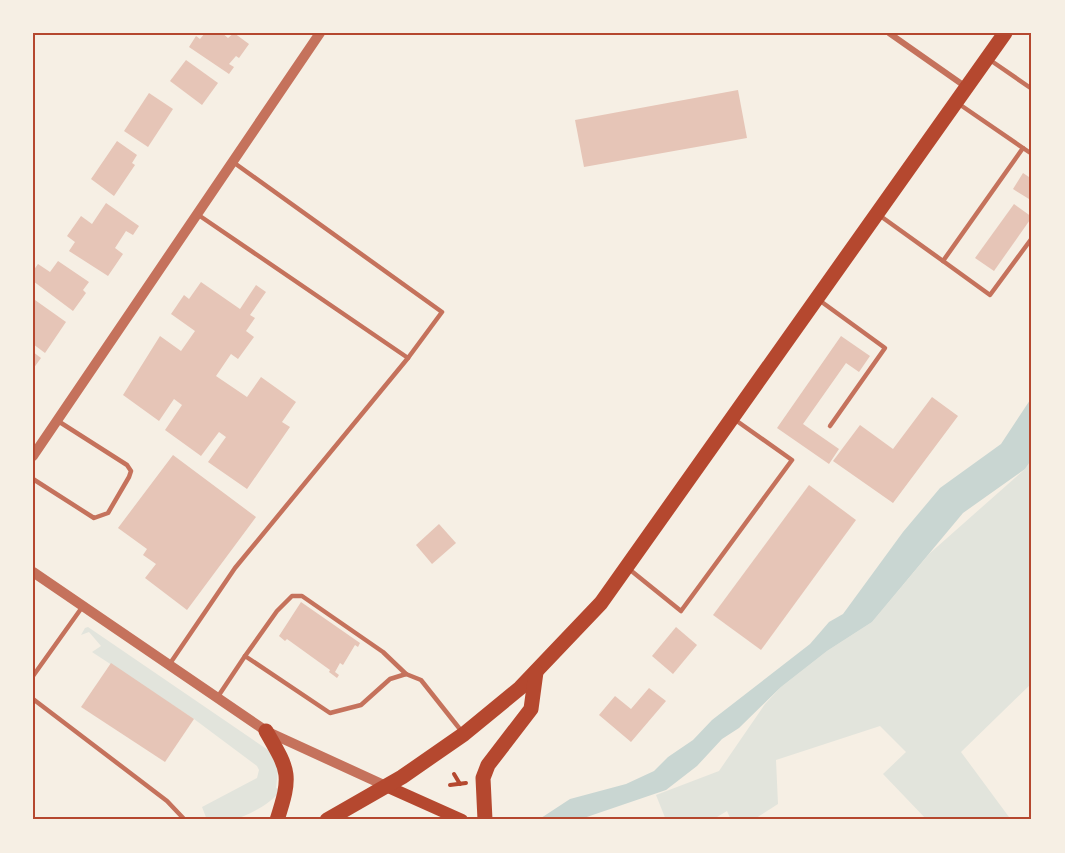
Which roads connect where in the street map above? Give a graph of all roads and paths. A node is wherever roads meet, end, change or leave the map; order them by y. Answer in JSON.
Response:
{"nodes":[{"id":1,"x":321,"y":33,"type":"edge"},
{"id":2,"x":889,"y":33,"type":"edge"},
{"id":3,"x":998,"y":35,"type":"edge"},
{"id":4,"x":987,"y":58,"type":"junction"},
{"id":5,"x":966,"y":88,"type":"junction"},
{"id":6,"x":1032,"y":89,"type":"edge"},
{"id":7,"x":956,"y":102,"type":"junction"},
{"id":8,"x":1023,"y":148,"type":"junction"},
{"id":9,"x":1032,"y":154,"type":"edge"},
{"id":10,"x":233,"y":162,"type":"junction"},
{"id":11,"x":197,"y":214,"type":"junction"},
{"id":12,"x":877,"y":214,"type":"junction"},
{"id":13,"x":1032,"y":238,"type":"edge"},
{"id":14,"x":943,"y":261,"type":"junction"},
{"id":15,"x":817,"y":299,"type":"junction"},
{"id":16,"x":408,"y":358,"type":"junction"},
{"id":17,"x":732,"y":418,"type":"junction"},
{"id":18,"x":58,"y":421,"type":"junction"},
{"id":19,"x":830,"y":426,"type":"dead end"},
{"id":20,"x":33,"y":456,"type":"edge"},
{"id":21,"x":33,"y":479,"type":"edge"},
{"id":22,"x":627,"y":567,"type":"junction"},
{"id":23,"x":33,"y":572,"type":"edge"},
{"id":24,"x":83,"y":606,"type":"junction"},
{"id":25,"x":245,"y":656,"type":"junction"},
{"id":26,"x":169,"y":665,"type":"junction"},
{"id":27,"x":536,"y":672,"type":"junction"},
{"id":28,"x":406,"y":674,"type":"junction"},
{"id":29,"x":33,"y":676,"type":"edge"},
{"id":30,"x":217,"y":698,"type":"junction"},
{"id":31,"x":33,"y":699,"type":"edge"},
{"id":32,"x":266,"y":730,"type":"junction"},
{"id":33,"x":464,"y":734,"type":"junction"},
{"id":34,"x":454,"y":774,"type":"dead end"},
{"id":35,"x":466,"y":783,"type":"dead end"},
{"id":36,"x":460,"y":784,"type":"junction"},
{"id":37,"x":386,"y":786,"type":"junction"},
{"id":38,"x":450,"y":786,"type":"dead end"},
{"id":39,"x":185,"y":820,"type":"edge"},
{"id":40,"x":277,"y":820,"type":"edge"},
{"id":41,"x":327,"y":820,"type":"edge"},
{"id":42,"x":462,"y":820,"type":"edge"},
{"id":43,"x":485,"y":820,"type":"edge"}],
"edges":[{"from":1,"to":10,"type":"street"},
{"from":2,"to":5,"type":"street"},
{"from":3,"to":4,"type":"main road"},
{"from":4,"to":5,"type":"main road"},
{"from":4,"to":6,"type":"lane"},
{"from":5,"to":7,"type":"main road"},
{"from":7,"to":8,"type":"lane"},
{"from":7,"to":12,"type":"main road"},
{"from":8,"to":9,"type":"lane"},
{"from":8,"to":14,"type":"lane"},
{"from":10,"to":11,"type":"street"},
{"from":10,"to":16,"type":"lane"},
{"from":11,"to":16,"type":"lane"},
{"from":11,"to":18,"type":"street"},
{"from":12,"to":14,"type":"lane"},
{"from":12,"to":15,"type":"main road"},
{"from":13,"to":14,"type":"lane"},
{"from":15,"to":17,"type":"main road"},
{"from":15,"to":19,"type":"lane"},
{"from":16,"to":26,"type":"lane"},
{"from":17,"to":22,"type":"main road"},
{"from":17,"to":22,"type":"lane"},
{"from":18,"to":20,"type":"street"},
{"from":18,"to":21,"type":"lane"},
{"from":22,"to":27,"type":"main road"},
{"from":23,"to":24,"type":"street"},
{"from":24,"to":26,"type":"street"},
{"from":24,"to":29,"type":"lane"},
{"from":25,"to":28,"type":"lane"},
{"from":25,"to":28,"type":"lane"},
{"from":25,"to":30,"type":"lane"},
{"from":26,"to":30,"type":"street"},
{"from":27,"to":33,"type":"main road"},
{"from":27,"to":43,"type":"main road"},
{"from":28,"to":33,"type":"lane"},
{"from":30,"to":32,"type":"street"},
{"from":31,"to":39,"type":"lane"},
{"from":32,"to":37,"type":"street"},
{"from":32,"to":40,"type":"main road"},
{"from":33,"to":37,"type":"main road"},
{"from":34,"to":36,"type":"path"},
{"from":35,"to":36,"type":"path"},
{"from":36,"to":38,"type":"path"},
{"from":37,"to":41,"type":"main road"},
{"from":37,"to":42,"type":"main road"}]}
